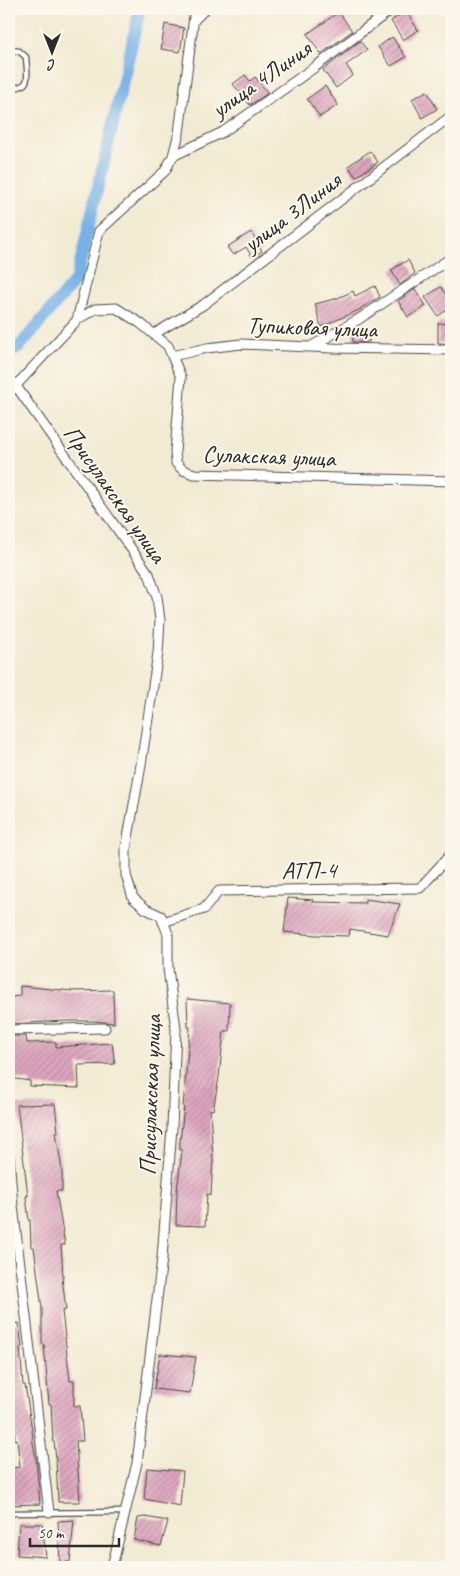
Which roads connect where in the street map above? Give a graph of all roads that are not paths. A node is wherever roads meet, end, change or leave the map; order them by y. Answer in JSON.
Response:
{"nodes":[{"id":1,"x":195,"y":9,"type":"edge"},
{"id":2,"x":205,"y":9,"type":"edge"},
{"id":3,"x":392,"y":9,"type":"edge"},
{"id":4,"x":194,"y":20,"type":"junction"},
{"id":5,"x":9,"y":50,"type":"edge"},
{"id":6,"x":9,"y":88,"type":"edge"},
{"id":7,"x":451,"y":116,"type":"edge"},
{"id":8,"x":173,"y":156,"type":"junction"},
{"id":9,"x":451,"y":258,"type":"edge"},
{"id":10,"x":77,"y":320,"type":"junction"},
{"id":11,"x":154,"y":334,"type":"junction"},
{"id":12,"x":312,"y":346,"type":"junction"},
{"id":13,"x":451,"y":350,"type":"edge"},
{"id":14,"x":172,"y":356,"type":"junction"},
{"id":15,"x":16,"y":386,"type":"junction"},
{"id":16,"x":9,"y":393,"type":"edge"},
{"id":17,"x":451,"y":481,"type":"edge"},
{"id":18,"x":451,"y":854,"type":"edge"},
{"id":19,"x":163,"y":922,"type":"junction"},
{"id":20,"x":105,"y":1028,"type":"dead end"},
{"id":21,"x":9,"y":1030,"type":"edge"},
{"id":22,"x":9,"y":1157,"type":"edge"},
{"id":23,"x":49,"y":1512,"type":"junction"},
{"id":24,"x":126,"y":1512,"type":"junction"},
{"id":25,"x":9,"y":1513,"type":"edge"},
{"id":26,"x":112,"y":1567,"type":"edge"}],
"edges":[{"from":1,"to":4,"type":"street"},
{"from":2,"to":4,"type":"street"},
{"from":3,"to":8,"type":"street","name":"улица 4Линия"},
{"from":4,"to":8,"type":"street"},
{"from":5,"to":6,"type":"lane"},
{"from":7,"to":11,"type":"street","name":"улица 3Линия"},
{"from":8,"to":10,"type":"street"},
{"from":9,"to":12,"type":"street"},
{"from":10,"to":11,"type":"street","name":"Сулакская улица"},
{"from":10,"to":15,"type":"street","name":"Сулакская улица"},
{"from":11,"to":14,"type":"street","name":"Сулакская улица"},
{"from":12,"to":13,"type":"street","name":"Тупиковая улица"},
{"from":12,"to":14,"type":"street","name":"Тупиковая улица"},
{"from":14,"to":17,"type":"street","name":"Сулакская улица"},
{"from":15,"to":16,"type":"street","name":"Сулакская улица"},
{"from":15,"to":19,"type":"street","name":"Присулакская улица"},
{"from":18,"to":19,"type":"street","name":"АТП-4"},
{"from":19,"to":24,"type":"street","name":"Присулакская улица"},
{"from":20,"to":21,"type":"street"},
{"from":22,"to":23,"type":"street"},
{"from":23,"to":24,"type":"lane"},
{"from":23,"to":25,"type":"lane"},
{"from":24,"to":26,"type":"street","name":"Присулакская улица"}]}
